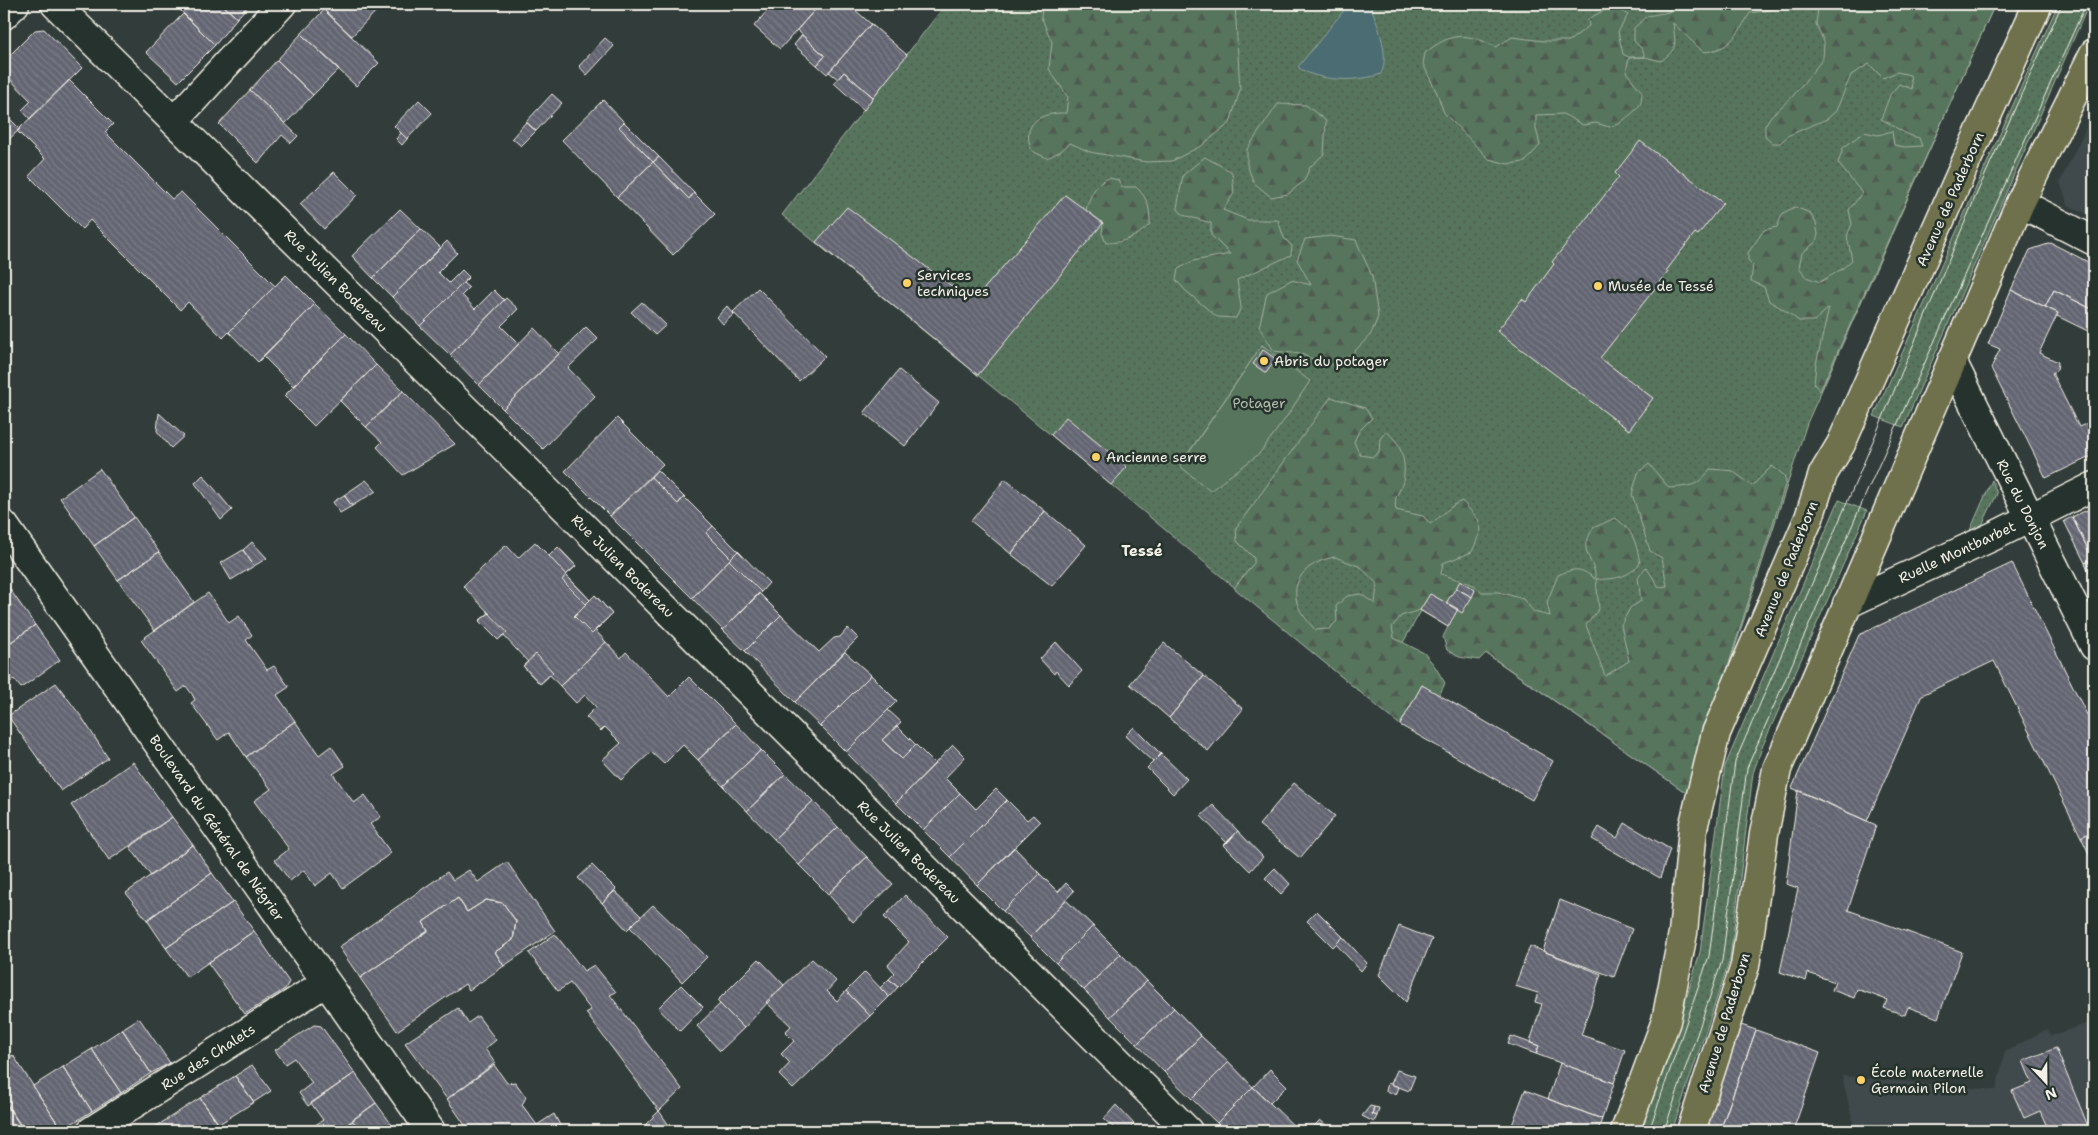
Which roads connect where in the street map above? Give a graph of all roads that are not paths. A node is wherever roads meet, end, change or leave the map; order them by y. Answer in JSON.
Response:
{"nodes":[{"id":1,"x":15,"y":4,"type":"edge"},
{"id":2,"x":55,"y":4,"type":"edge"},
{"id":3,"x":282,"y":4,"type":"edge"},
{"id":4,"x":2038,"y":4,"type":"edge"},
{"id":5,"x":4,"y":15,"type":"edge"},
{"id":6,"x":2094,"y":53,"type":"edge"},
{"id":7,"x":174,"y":121,"type":"junction"},
{"id":8,"x":2020,"y":203,"type":"junction"},
{"id":9,"x":2094,"y":241,"type":"edge"},
{"id":10,"x":1952,"y":361,"type":"junction"},
{"id":11,"x":2094,"y":486,"type":"edge"},
{"id":12,"x":2030,"y":517,"type":"junction"},
{"id":13,"x":4,"y":525,"type":"edge"},
{"id":14,"x":1847,"y":604,"type":"junction"},
{"id":15,"x":2094,"y":646,"type":"edge"},
{"id":16,"x":325,"y":982,"type":"junction"},
{"id":17,"x":122,"y":1123,"type":"edge"},
{"id":18,"x":91,"y":1131,"type":"edge"},
{"id":19,"x":431,"y":1131,"type":"edge"},
{"id":20,"x":1188,"y":1131,"type":"edge"},
{"id":21,"x":1625,"y":1131,"type":"edge"},
{"id":22,"x":1691,"y":1131,"type":"edge"}],
"edges":[{"from":1,"to":5,"type":"street"},
{"from":2,"to":7,"type":"street","name":"Rue Julien Bodereau"},
{"from":3,"to":7,"type":"street"},
{"from":4,"to":21,"type":"main road","name":"Avenue de Paderborn"},
{"from":6,"to":8,"type":"main road","name":"Avenue de Paderborn"},
{"from":7,"to":20,"type":"street","name":"Rue Julien Bodereau"},
{"from":8,"to":9,"type":"street"},
{"from":8,"to":10,"type":"main road","name":"Avenue de Paderborn"},
{"from":10,"to":12,"type":"street","name":"Rue du Donjon"},
{"from":10,"to":14,"type":"main road","name":"Avenue de Paderborn"},
{"from":11,"to":12,"type":"street","name":"Ruelle Montbarbet"},
{"from":12,"to":14,"type":"street","name":"Ruelle Montbarbet"},
{"from":12,"to":15,"type":"street","name":"Rue du Donjon"},
{"from":13,"to":16,"type":"street","name":"Boulevard du Général de Négrier"},
{"from":14,"to":22,"type":"main road","name":"Avenue de Paderborn"},
{"from":16,"to":17,"type":"street","name":"Rue des Chalets"},
{"from":16,"to":19,"type":"street","name":"Boulevard du Général de Négrier"},
{"from":17,"to":18,"type":"street","name":"Rue des Chalets"}]}
